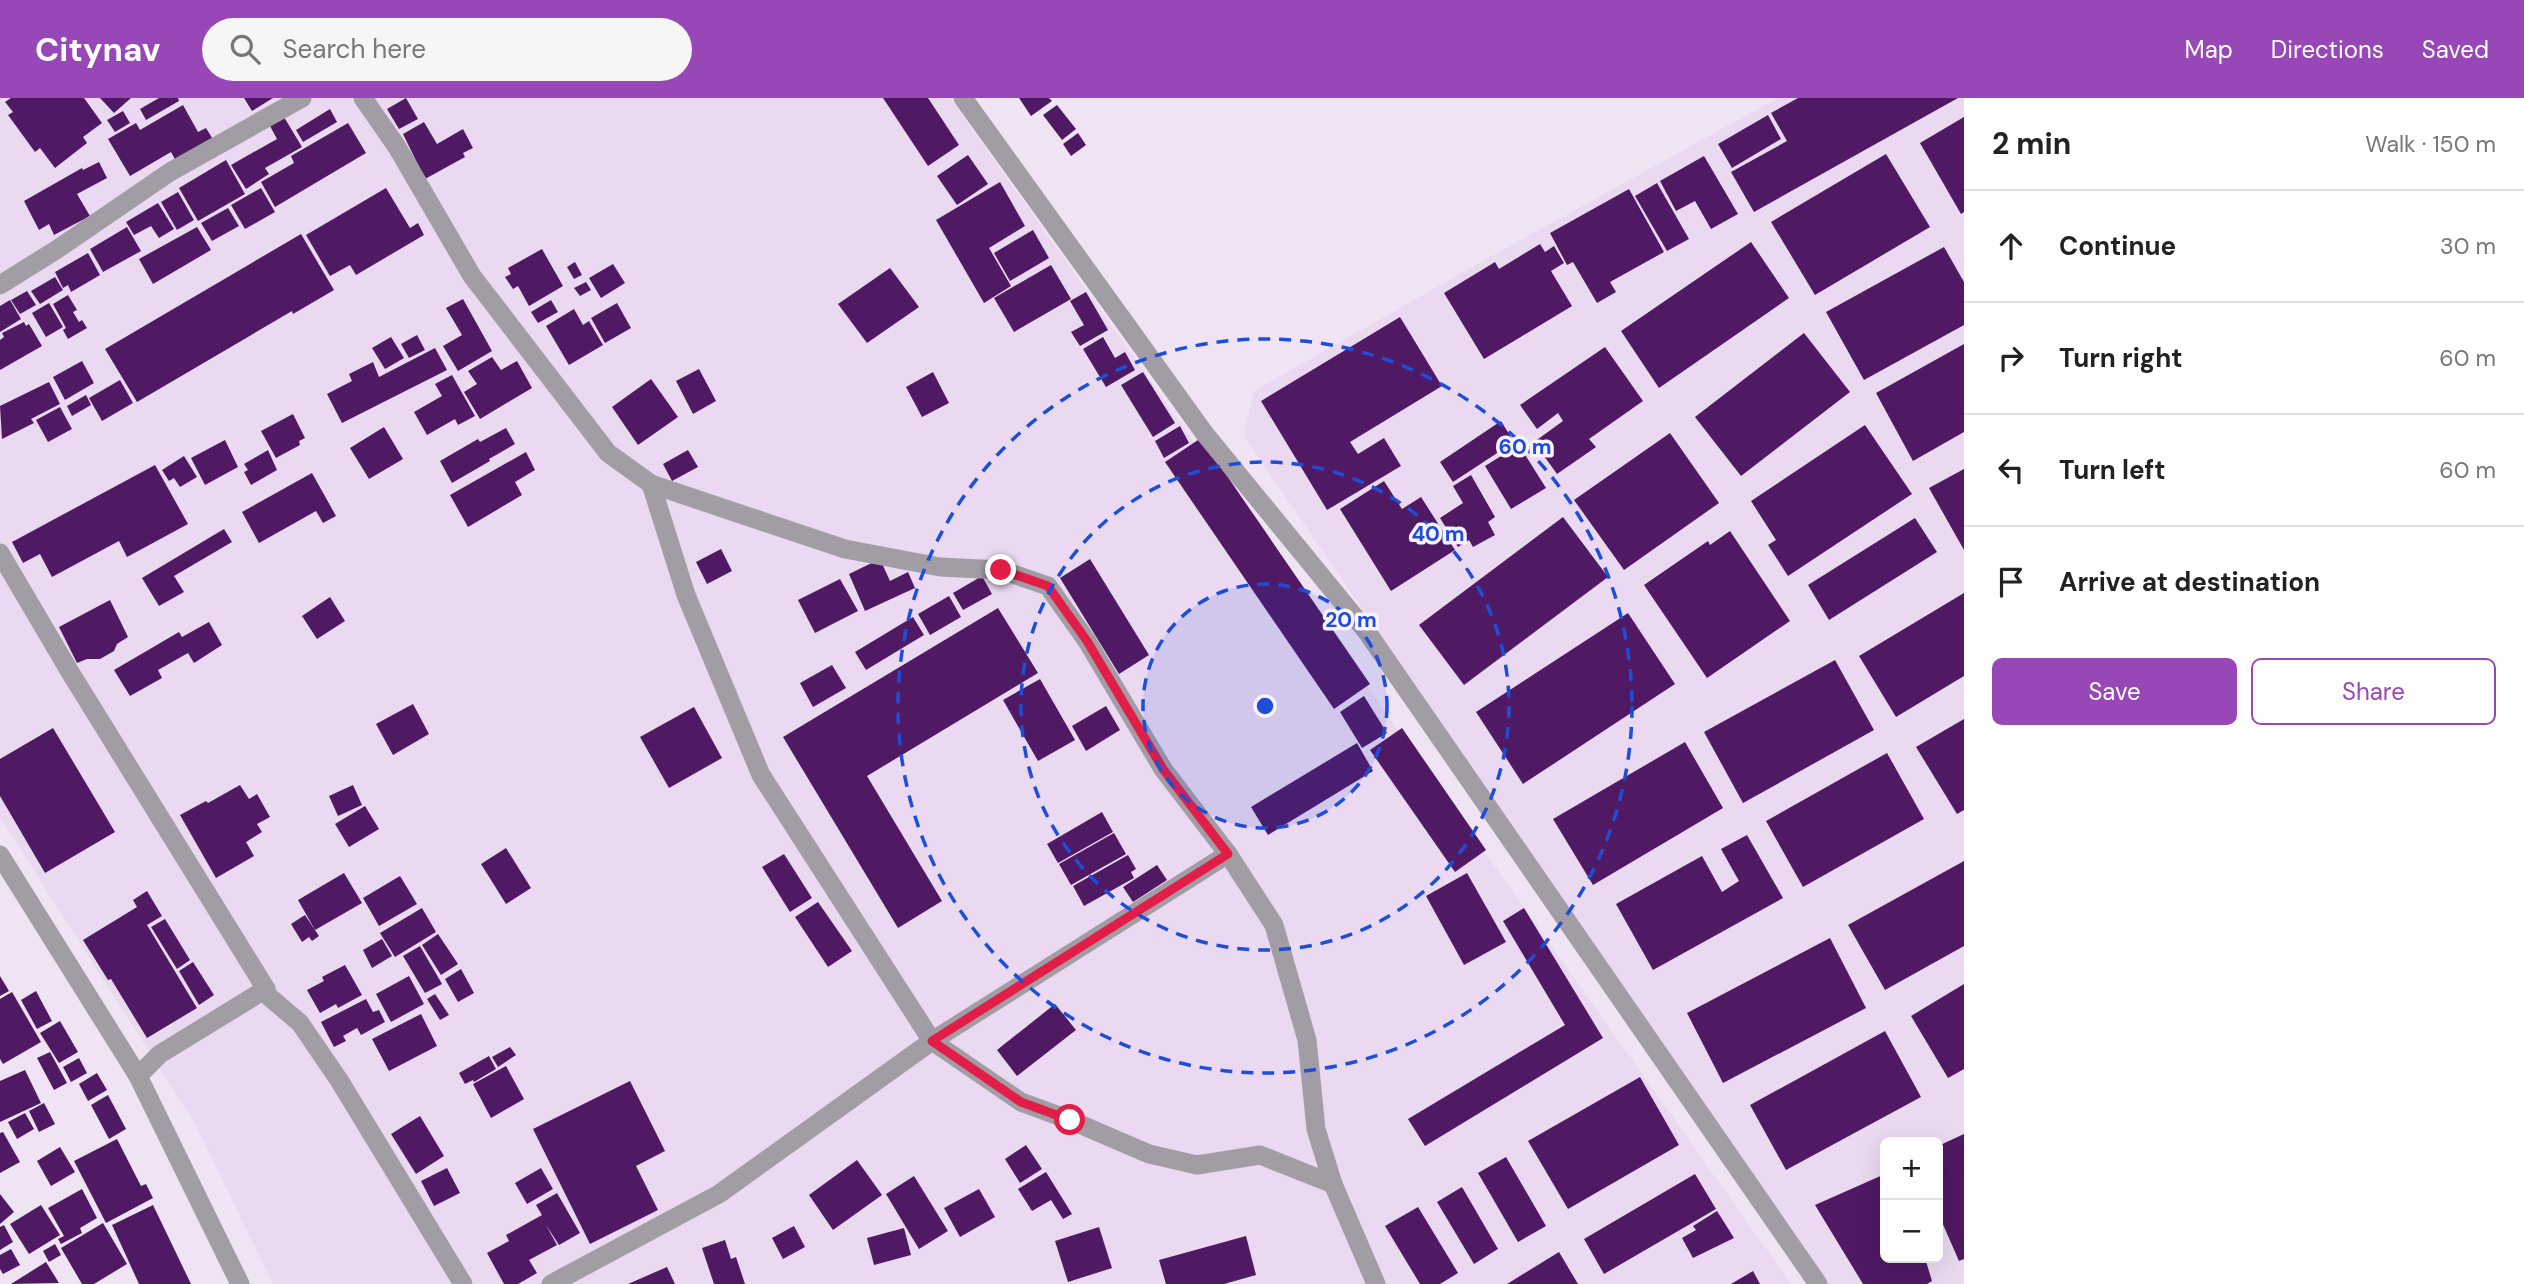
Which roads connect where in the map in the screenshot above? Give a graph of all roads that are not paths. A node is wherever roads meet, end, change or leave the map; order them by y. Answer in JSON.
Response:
{"nodes":[{"id":1,"x":302,"y":98,"type":"edge"},
{"id":2,"x":363,"y":98,"type":"edge"},
{"id":3,"x":963,"y":98,"type":"edge"},
{"id":4,"x":0,"y":285,"type":"edge"},
{"id":5,"x":651,"y":484,"type":"junction"},
{"id":6,"x":0,"y":552,"type":"edge"},
{"id":7,"x":1228,"y":854,"type":"junction"},
{"id":8,"x":0,"y":855,"type":"edge"},
{"id":9,"x":266,"y":989,"type":"junction"},
{"id":10,"x":932,"y":1041,"type":"junction"},
{"id":11,"x":138,"y":1076,"type":"junction"},
{"id":12,"x":1333,"y":1184,"type":"junction"},
{"id":13,"x":240,"y":1284,"type":"edge"},
{"id":14,"x":463,"y":1284,"type":"edge"},
{"id":15,"x":551,"y":1284,"type":"edge"},
{"id":16,"x":1376,"y":1284,"type":"edge"},
{"id":17,"x":1818,"y":1284,"type":"edge"}],
"edges":[{"from":1,"to":4,"type":"street"},
{"from":2,"to":5,"type":"street"},
{"from":3,"to":17,"type":"street"},
{"from":5,"to":7,"type":"street"},
{"from":5,"to":10,"type":"street"},
{"from":6,"to":9,"type":"street"},
{"from":7,"to":10,"type":"street"},
{"from":7,"to":12,"type":"street"},
{"from":8,"to":11,"type":"street"},
{"from":9,"to":11,"type":"street"},
{"from":9,"to":14,"type":"street"},
{"from":10,"to":12,"type":"street"},
{"from":10,"to":15,"type":"street"},
{"from":11,"to":13,"type":"street"},
{"from":12,"to":16,"type":"street"}]}
